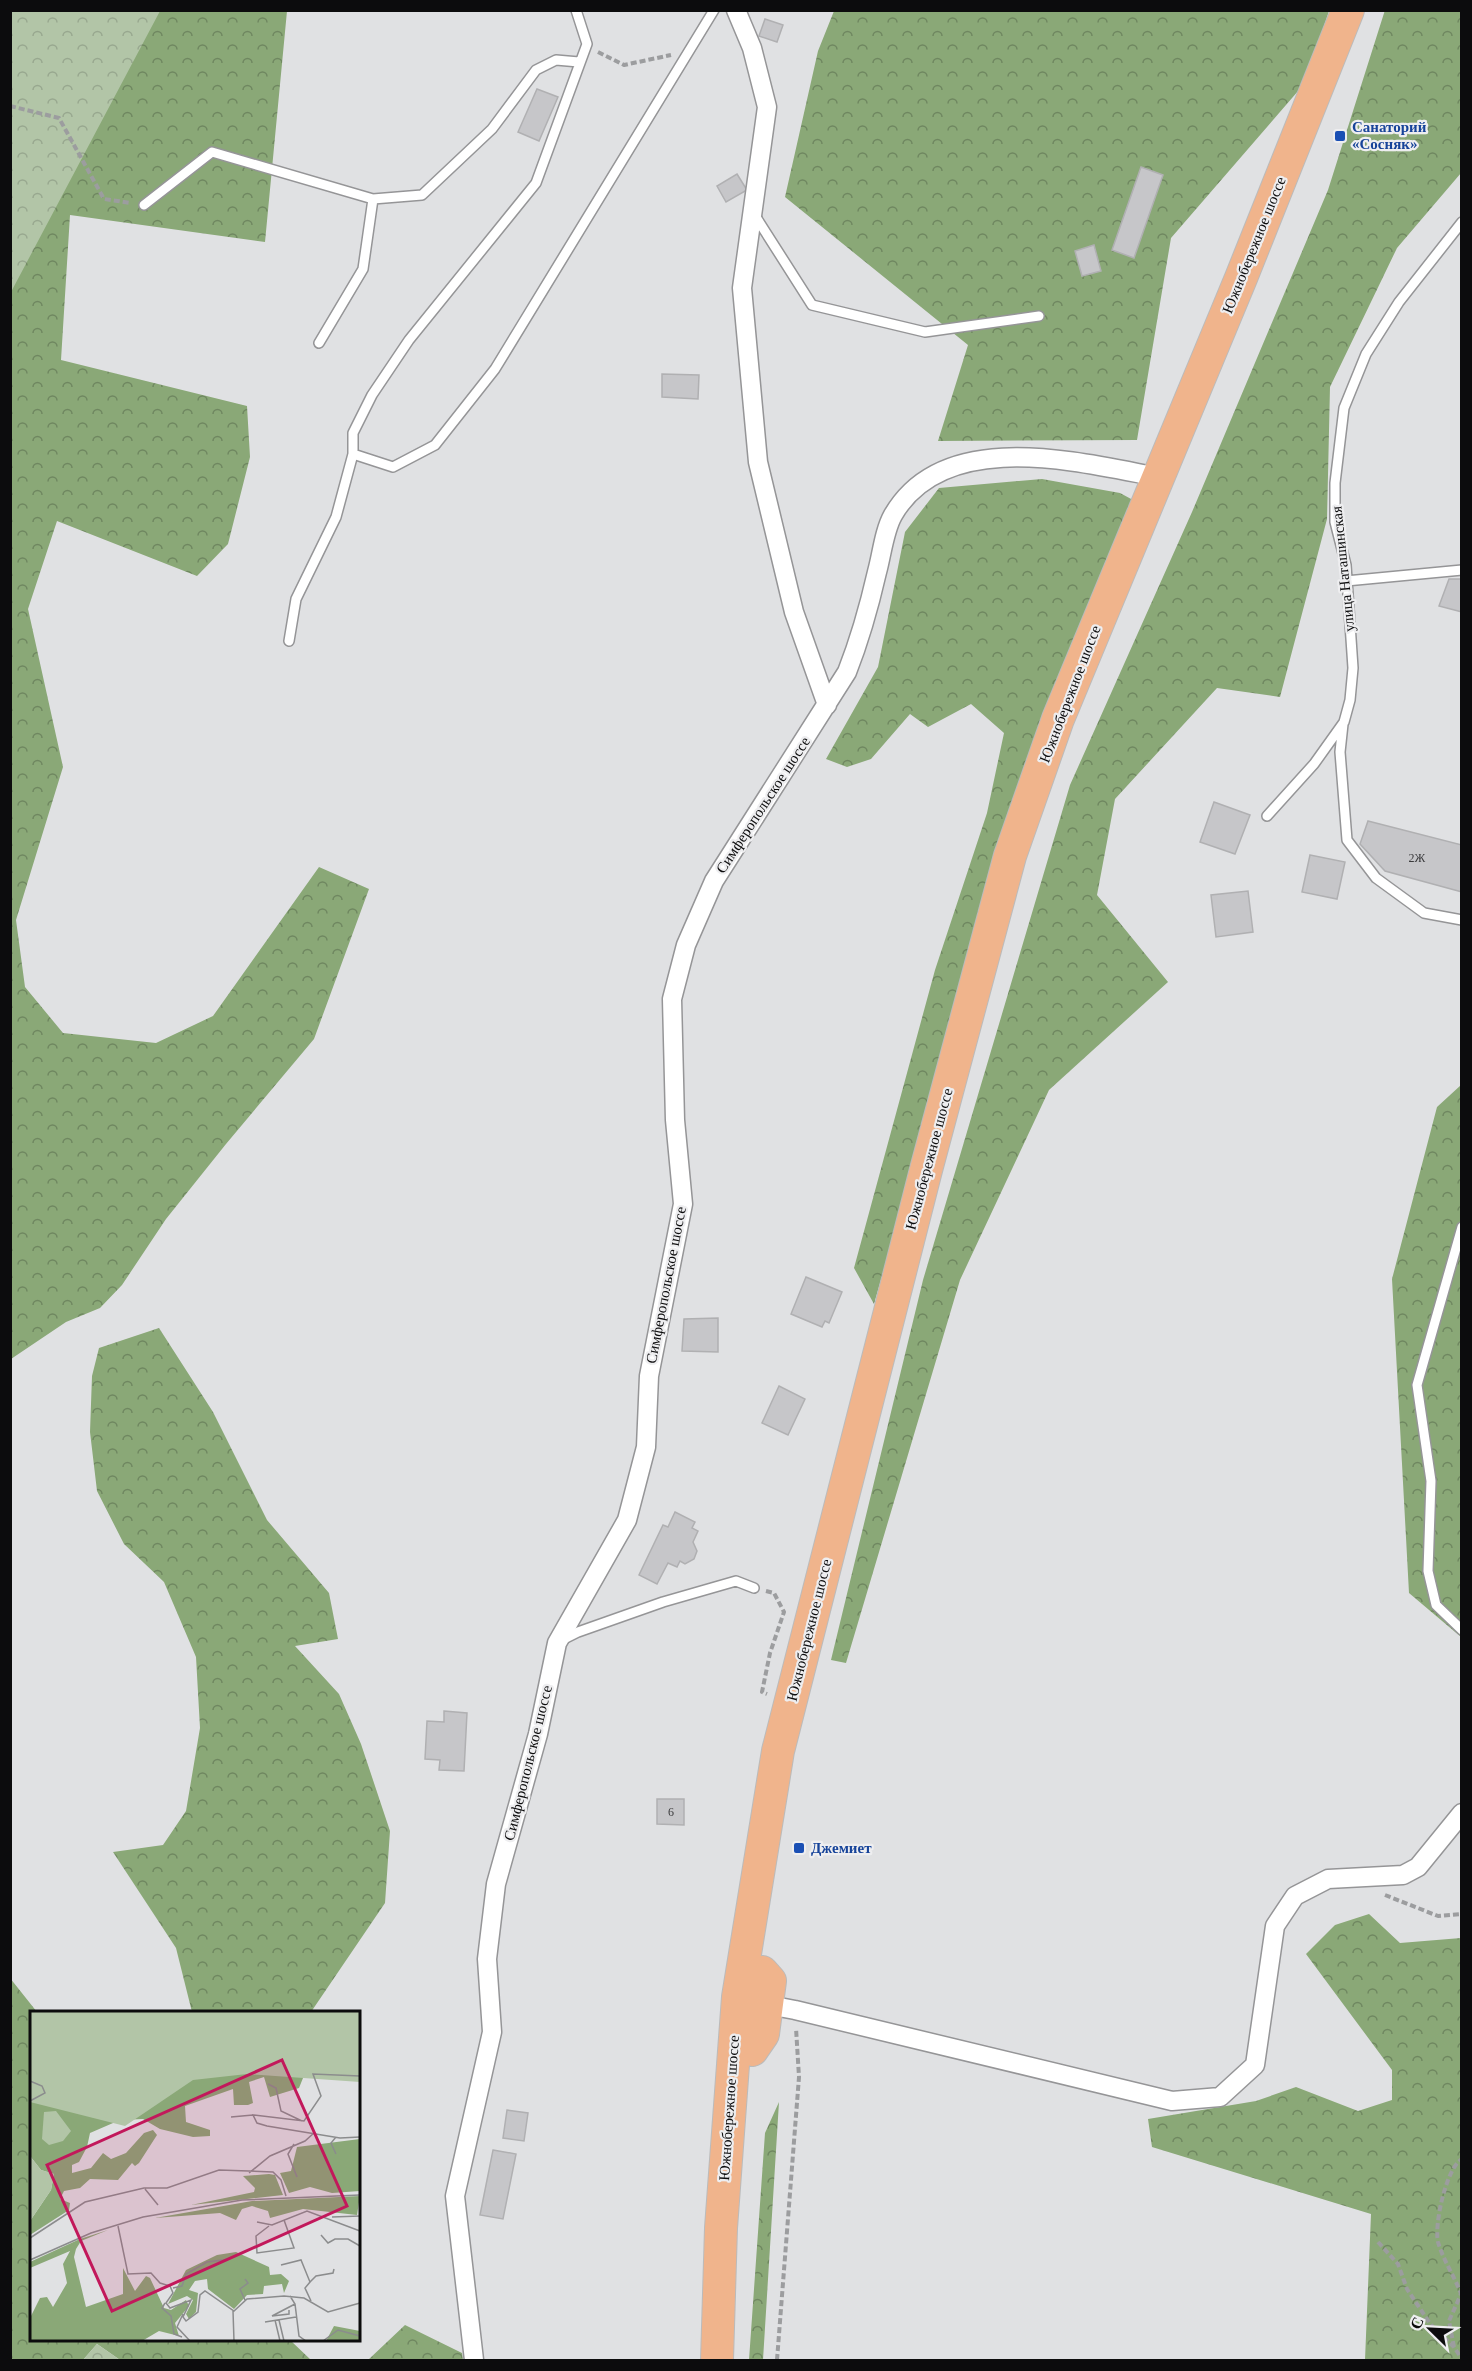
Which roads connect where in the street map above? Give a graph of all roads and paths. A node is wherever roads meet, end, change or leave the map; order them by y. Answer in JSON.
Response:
{"nodes":[{"id":1,"x":576,"y":10,"type":"edge"},
{"id":2,"x":714,"y":10,"type":"edge"},
{"id":3,"x":736,"y":10,"type":"edge"},
{"id":4,"x":1348,"y":10,"type":"edge"},
{"id":5,"x":1364,"y":10,"type":"edge"},
{"id":6,"x":588,"y":44,"type":"junction"},
{"id":7,"x":689,"y":51,"type":"junction"},
{"id":8,"x":579,"y":62,"type":"junction"},
{"id":9,"x":10,"y":106,"type":"edge"},
{"id":10,"x":373,"y":199,"type":"junction"},
{"id":11,"x":144,"y":205,"type":"joint"},
{"id":12,"x":753,"y":212,"type":"junction"},
{"id":13,"x":1461,"y":222,"type":"edge"},
{"id":14,"x":1039,"y":316,"type":"dead end"},
{"id":15,"x":319,"y":343,"type":"dead end"},
{"id":16,"x":353,"y":454,"type":"junction"},
{"id":17,"x":1158,"y":477,"type":"junction"},
{"id":18,"x":1461,"y":570,"type":"edge"},
{"id":19,"x":1347,"y":581,"type":"junction"},
{"id":20,"x":289,"y":641,"type":"dead end"},
{"id":21,"x":827,"y":705,"type":"junction"},
{"id":22,"x":1344,"y":722,"type":"junction"},
{"id":23,"x":1267,"y":816,"type":"dead end"},
{"id":24,"x":1461,"y":920,"type":"edge"},
{"id":25,"x":1461,"y":1227,"type":"edge"},
{"id":26,"x":754,"y":1588,"type":"joint"},
{"id":27,"x":1461,"y":1630,"type":"edge"},
{"id":28,"x":557,"y":1643,"type":"junction"},
{"id":29,"x":790,"y":1703,"type":"junction"},
{"id":30,"x":1461,"y":1813,"type":"edge"},
{"id":31,"x":1357,"y":1876,"type":"junction"},
{"id":32,"x":1461,"y":1914,"type":"edge"},
{"id":33,"x":751,"y":1925,"type":"junction"},
{"id":34,"x":767,"y":2005,"type":"junction"},
{"id":35,"x":742,"y":2056,"type":"junction"},
{"id":36,"x":1461,"y":2159,"type":"edge"},
{"id":37,"x":1378,"y":2242,"type":"dead end"},
{"id":38,"x":1454,"y":2347,"type":"junction"},
{"id":39,"x":1461,"y":2359,"type":"edge"},
{"id":40,"x":474,"y":2361,"type":"edge"},
{"id":41,"x":717,"y":2361,"type":"edge"},
{"id":42,"x":734,"y":2361,"type":"edge"},
{"id":43,"x":777,"y":2361,"type":"edge"}],
"edges":[{"from":1,"to":6,"type":"lane"},
{"from":2,"to":7,"type":"lane"},
{"from":3,"to":12,"type":"street"},
{"from":4,"to":17,"type":"highway","name":"Южнобережное шоссе"},
{"from":5,"to":34,"type":"highway","name":"Южнобережное шоссе"},
{"from":6,"to":7,"type":"path"},
{"from":6,"to":8,"type":"lane"},
{"from":7,"to":16,"type":"lane"},
{"from":8,"to":10,"type":"lane"},
{"from":8,"to":16,"type":"lane"},
{"from":9,"to":11,"type":"path"},
{"from":10,"to":11,"type":"lane"},
{"from":10,"to":15,"type":"lane"},
{"from":12,"to":14,"type":"lane"},
{"from":12,"to":21,"type":"street"},
{"from":13,"to":19,"type":"lane","name":"улица Наташинская"},
{"from":16,"to":20,"type":"lane"},
{"from":17,"to":21,"type":"street","name":"Симферопольское шоссе"},
{"from":17,"to":29,"type":"highway","name":"Южнобережное шоссе"},
{"from":18,"to":19,"type":"lane"},
{"from":19,"to":22,"type":"lane","name":"улица Наташинская"},
{"from":21,"to":28,"type":"street","name":"Симферопольское шоссе"},
{"from":22,"to":23,"type":"lane","name":"улица Наташинская"},
{"from":22,"to":24,"type":"lane"},
{"from":25,"to":27,"type":"lane"},
{"from":26,"to":28,"type":"lane"},
{"from":26,"to":29,"type":"path"},
{"from":28,"to":40,"type":"street","name":"Симферопольское шоссе"},
{"from":29,"to":33,"type":"highway","name":"Южнобережное шоссе"},
{"from":30,"to":31,"type":"street"},
{"from":31,"to":32,"type":"path"},
{"from":31,"to":34,"type":"street"},
{"from":33,"to":34,"type":"highway"},
{"from":33,"to":35,"type":"highway","name":"Южнобережное шоссе"},
{"from":34,"to":35,"type":"highway","name":"Южнобережное шоссе"},
{"from":34,"to":43,"type":"path"},
{"from":35,"to":41,"type":"highway","name":"Южнобережное шоссе"},
{"from":35,"to":42,"type":"highway","name":"Южнобережное шоссе"},
{"from":36,"to":38,"type":"path"},
{"from":37,"to":38,"type":"path"},
{"from":38,"to":39,"type":"path"}]}
